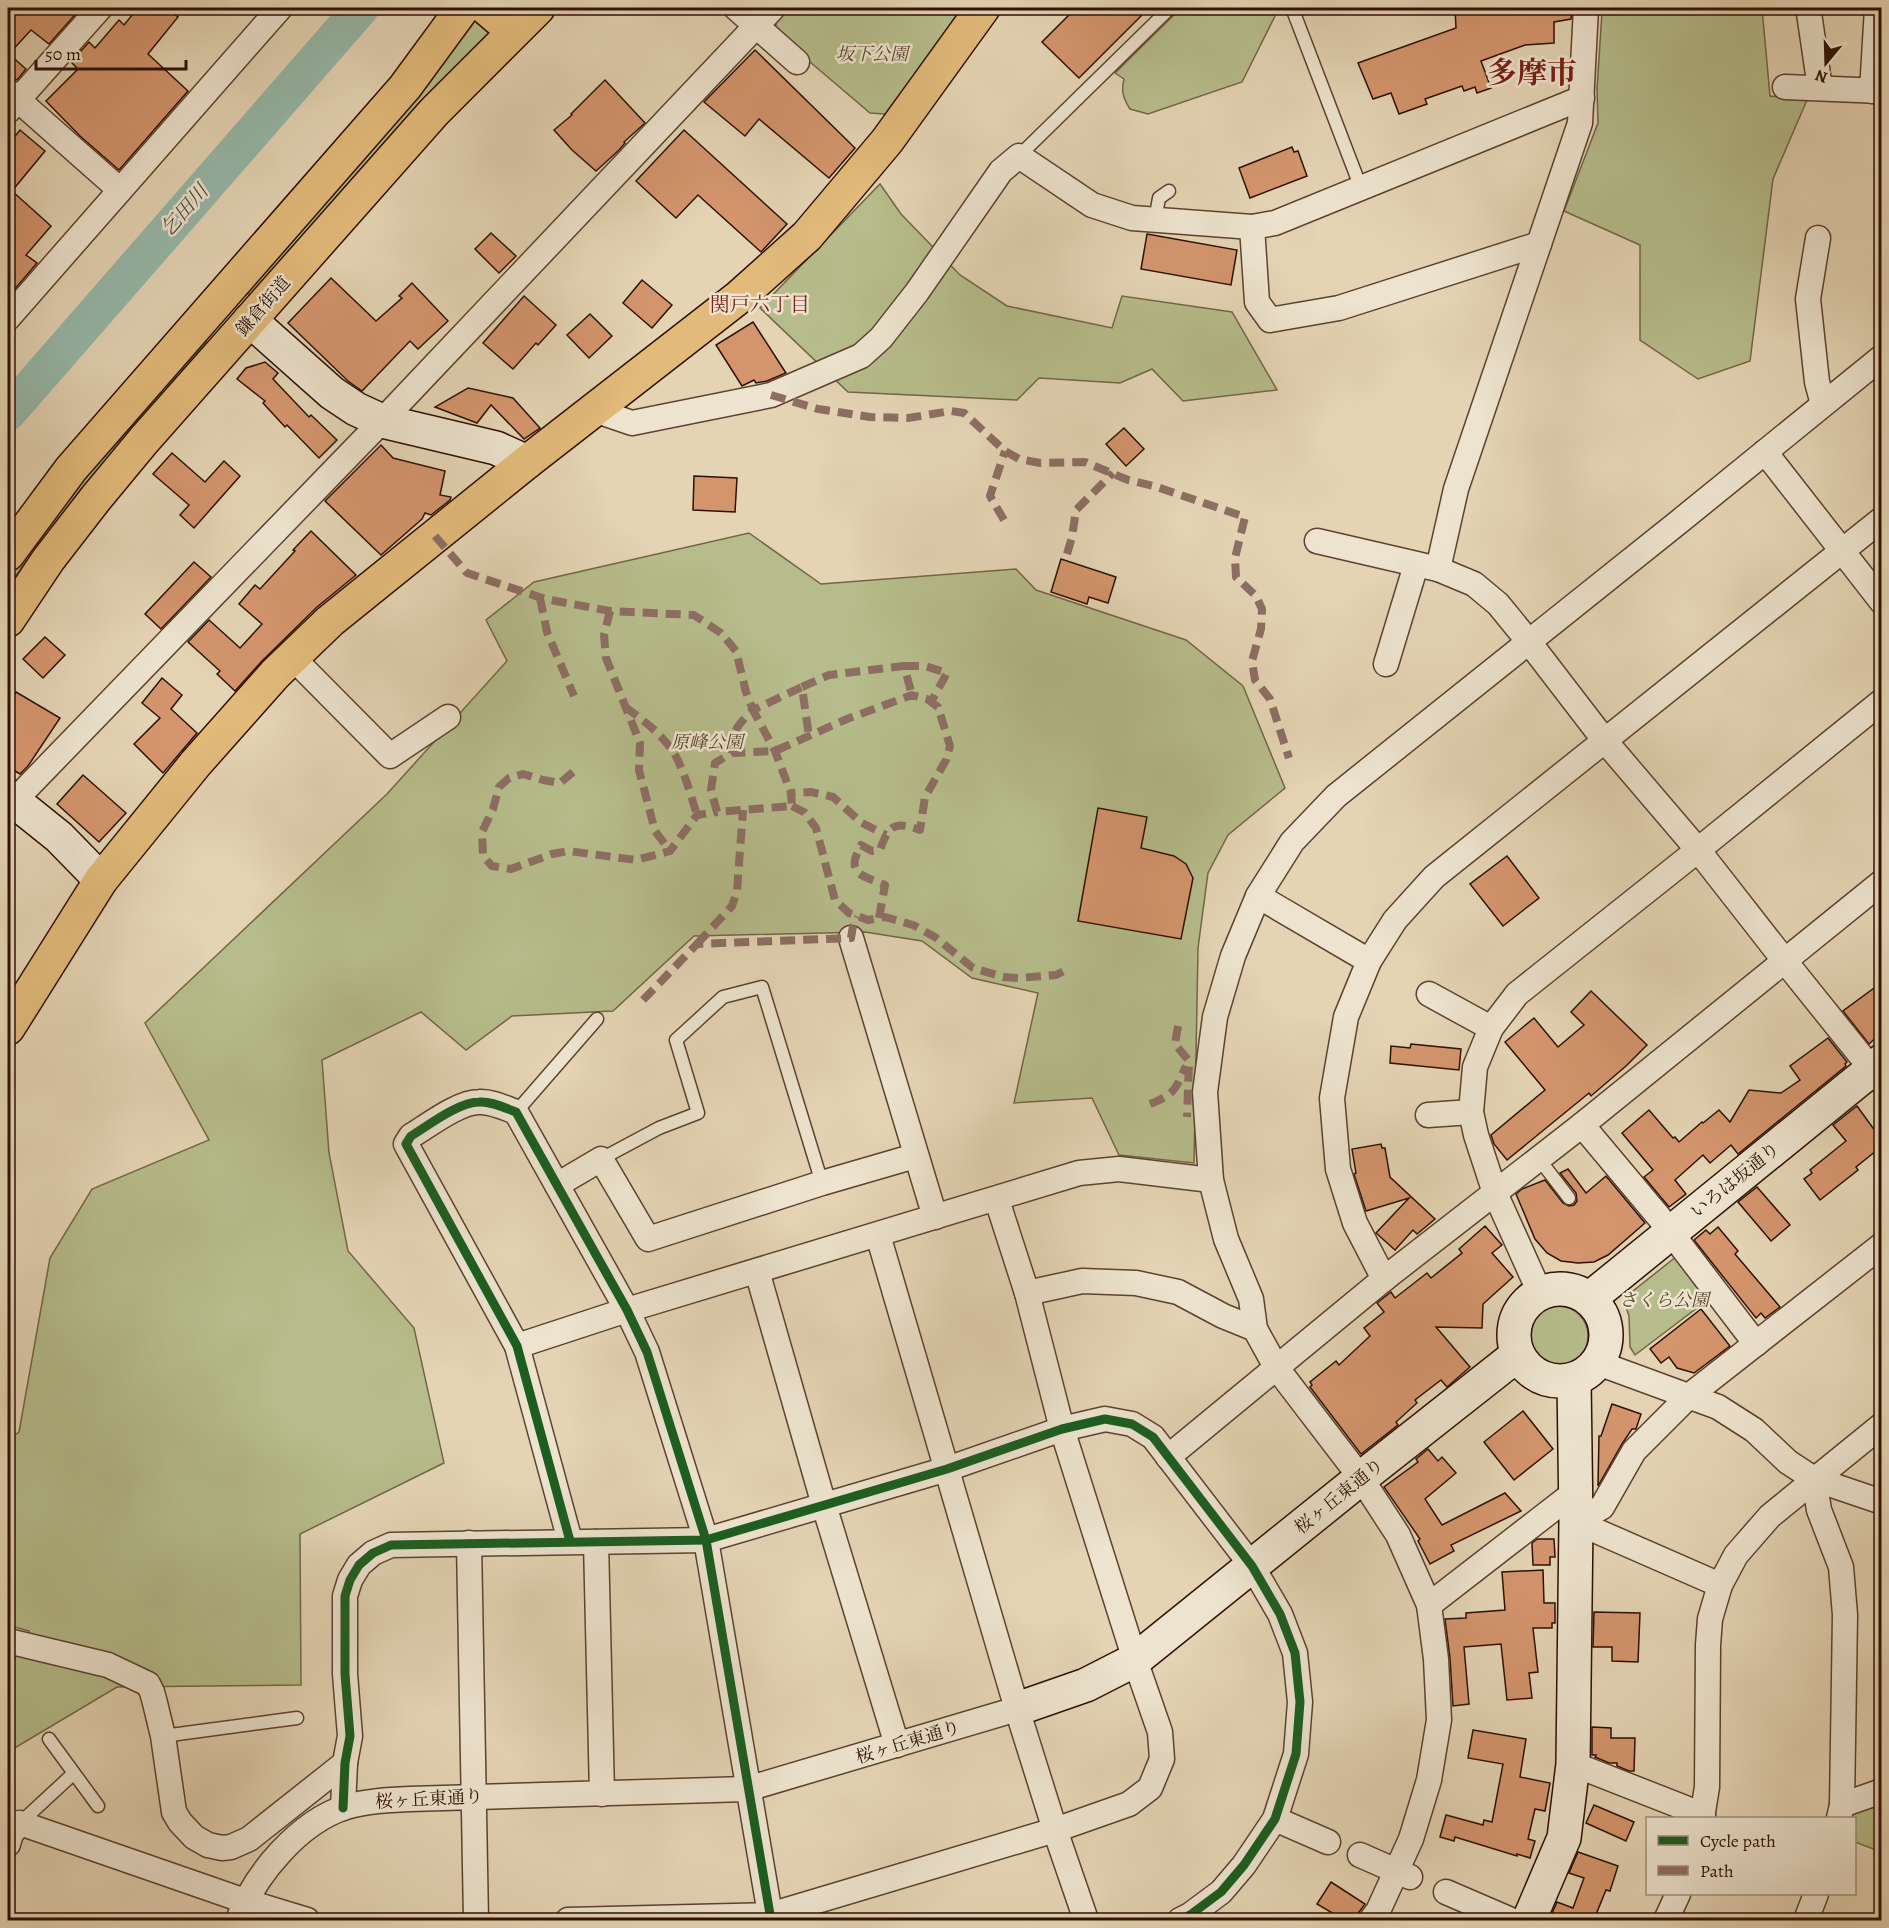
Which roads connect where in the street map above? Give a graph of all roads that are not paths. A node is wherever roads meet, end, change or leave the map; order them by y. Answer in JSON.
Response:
{"nodes":[{"id":1,"x":100,"y":8,"type":"edge"},
{"id":2,"x":280,"y":8,"type":"edge"},
{"id":3,"x":463,"y":8,"type":"edge"},
{"id":4,"x":486,"y":8,"type":"edge"},
{"id":5,"x":538,"y":8,"type":"edge"},
{"id":6,"x":736,"y":8,"type":"edge"},
{"id":7,"x":773,"y":8,"type":"edge"},
{"id":8,"x":983,"y":8,"type":"edge"},
{"id":9,"x":1170,"y":8,"type":"edge"},
{"id":10,"x":1296,"y":8,"type":"edge"},
{"id":11,"x":1586,"y":8,"type":"edge"},
{"id":12,"x":1876,"y":8,"type":"edge"},
{"id":13,"x":1809,"y":13,"type":"dead end"},
{"id":14,"x":756,"y":25,"type":"junction"},
{"id":15,"x":513,"y":31,"type":"junction"},
{"id":16,"x":797,"y":62,"type":"dead end"},
{"id":17,"x":1785,"y":87,"type":"dead end"},
{"id":18,"x":1820,"y":88,"type":"junction"},
{"id":19,"x":1876,"y":91,"type":"edge"},
{"id":20,"x":1582,"y":98,"type":"junction"},
{"id":21,"x":11,"y":101,"type":"edge"},
{"id":22,"x":1019,"y":156,"type":"junction"},
{"id":23,"x":1361,"y":188,"type":"junction"},
{"id":24,"x":120,"y":190,"type":"junction"},
{"id":25,"x":1169,"y":191,"type":"dead end"},
{"id":26,"x":1155,"y":220,"type":"junction"},
{"id":27,"x":1252,"y":227,"type":"junction"},
{"id":28,"x":1816,"y":237,"type":"dead end"},
{"id":29,"x":1539,"y":244,"type":"junction"},
{"id":30,"x":222,"y":295,"type":"junction"},
{"id":31,"x":8,"y":318,"type":"edge"},
{"id":32,"x":250,"y":320,"type":"junction"},
{"id":33,"x":1881,"y":357,"type":"edge"},
{"id":34,"x":1823,"y":404,"type":"junction"},
{"id":35,"x":594,"y":410,"type":"junction"},
{"id":36,"x":382,"y":421,"type":"junction"},
{"id":37,"x":1765,"y":452,"type":"junction"},
{"id":38,"x":527,"y":462,"type":"junction"},
{"id":39,"x":1881,"y":519,"type":"edge"},
{"id":40,"x":1317,"y":541,"type":"dead end"},
{"id":41,"x":1841,"y":550,"type":"junction"},
{"id":42,"x":8,"y":554,"type":"edge"},
{"id":43,"x":1427,"y":567,"type":"junction"},
{"id":44,"x":1881,"y":602,"type":"edge"},
{"id":45,"x":8,"y":620,"type":"edge"},
{"id":46,"x":1529,"y":642,"type":"junction"},
{"id":47,"x":292,"y":657,"type":"junction"},
{"id":48,"x":1386,"y":664,"type":"dead end"},
{"id":49,"x":1881,"y":701,"type":"edge"},
{"id":50,"x":448,"y":717,"type":"dead end"},
{"id":51,"x":1605,"y":741,"type":"junction"},
{"id":52,"x":11,"y":798,"type":"edge"},
{"id":53,"x":1698,"y":850,"type":"junction"},
{"id":54,"x":101,"y":880,"type":"junction"},
{"id":55,"x":1881,"y":882,"type":"edge"},
{"id":56,"x":1258,"y":896,"type":"junction"},
{"id":57,"x":851,"y":938,"type":"dead end"},
{"id":58,"x":1784,"y":960,"type":"junction"},
{"id":59,"x":1369,"y":961,"type":"junction"},
{"id":60,"x":1429,"y":994,"type":"dead end"},
{"id":61,"x":597,"y":1019,"type":"dead end"},
{"id":62,"x":8,"y":1028,"type":"edge"},
{"id":63,"x":1491,"y":1028,"type":"junction"},
{"id":64,"x":1878,"y":1070,"type":"edge"},
{"id":65,"x":516,"y":1112,"type":"junction"},
{"id":66,"x":1471,"y":1112,"type":"junction"},
{"id":67,"x":1428,"y":1115,"type":"dead end"},
{"id":68,"x":1582,"y":1125,"type":"junction"},
{"id":69,"x":915,"y":1156,"type":"junction"},
{"id":70,"x":601,"y":1159,"type":"junction"},
{"id":71,"x":1539,"y":1159,"type":"junction"},
{"id":72,"x":1211,"y":1180,"type":"junction"},
{"id":73,"x":822,"y":1183,"type":"junction"},
{"id":74,"x":557,"y":1185,"type":"junction"},
{"id":75,"x":1495,"y":1193,"type":"junction"},
{"id":76,"x":1569,"y":1198,"type":"dead end"},
{"id":77,"x":997,"y":1200,"type":"junction"},
{"id":78,"x":934,"y":1217,"type":"junction"},
{"id":79,"x":1670,"y":1232,"type":"junction"},
{"id":80,"x":878,"y":1235,"type":"junction"},
{"id":81,"x":1881,"y":1245,"type":"edge"},
{"id":82,"x":757,"y":1271,"type":"junction"},
{"id":83,"x":1384,"y":1279,"type":"junction"},
{"id":84,"x":1027,"y":1293,"type":"junction"},
{"id":85,"x":1540,"y":1293,"type":"junction"},
{"id":86,"x":1589,"y":1299,"type":"junction"},
{"id":87,"x":627,"y":1310,"type":"junction"},
{"id":88,"x":1254,"y":1329,"type":"junction"},
{"id":89,"x":1756,"y":1344,"type":"junction"},
{"id":90,"x":517,"y":1346,"type":"junction"},
{"id":91,"x":1517,"y":1355,"type":"junction"},
{"id":92,"x":1276,"y":1367,"type":"junction"},
{"id":93,"x":1586,"y":1371,"type":"junction"},
{"id":94,"x":1689,"y":1396,"type":"junction"},
{"id":95,"x":1881,"y":1425,"type":"edge"},
{"id":96,"x":1062,"y":1429,"type":"junction"},
{"id":97,"x":1168,"y":1457,"type":"junction"},
{"id":98,"x":947,"y":1469,"type":"junction"},
{"id":99,"x":1361,"y":1478,"type":"junction"},
{"id":100,"x":1814,"y":1479,"type":"junction"},
{"id":101,"x":1881,"y":1502,"type":"edge"},
{"id":102,"x":824,"y":1505,"type":"junction"},
{"id":103,"x":1576,"y":1507,"type":"junction"},
{"id":104,"x":705,"y":1540,"type":"junction"},
{"id":105,"x":570,"y":1541,"type":"junction"},
{"id":106,"x":596,"y":1542,"type":"junction"},
{"id":107,"x":470,"y":1544,"type":"junction"},
{"id":108,"x":1252,"y":1566,"type":"junction"},
{"id":109,"x":1720,"y":1585,"type":"junction"},
{"id":110,"x":1429,"y":1605,"type":"junction"},
{"id":111,"x":8,"y":1641,"type":"edge"},
{"id":112,"x":1135,"y":1660,"type":"junction"},
{"id":113,"x":1017,"y":1709,"type":"junction"},
{"id":114,"x":297,"y":1718,"type":"dead end"},
{"id":115,"x":163,"y":1736,"type":"junction"},
{"id":116,"x":49,"y":1739,"type":"dead end"},
{"id":117,"x":897,"y":1745,"type":"junction"},
{"id":118,"x":345,"y":1763,"type":"junction"},
{"id":119,"x":1573,"y":1764,"type":"junction"},
{"id":120,"x":73,"y":1774,"type":"junction"},
{"id":121,"x":747,"y":1789,"type":"junction"},
{"id":122,"x":1881,"y":1791,"type":"edge"},
{"id":123,"x":602,"y":1794,"type":"junction"},
{"id":124,"x":474,"y":1797,"type":"junction"},
{"id":125,"x":98,"y":1806,"type":"dead end"},
{"id":126,"x":344,"y":1808,"type":"junction"},
{"id":127,"x":1840,"y":1812,"type":"edge"},
{"id":128,"x":1703,"y":1817,"type":"edge"},
{"id":129,"x":1275,"y":1819,"type":"junction"},
{"id":130,"x":20,"y":1823,"type":"junction"},
{"id":131,"x":1054,"y":1830,"type":"junction"},
{"id":132,"x":1328,"y":1842,"type":"dead end"},
{"id":133,"x":8,"y":1844,"type":"edge"},
{"id":134,"x":1360,"y":1855,"type":"dead end"},
{"id":135,"x":1403,"y":1874,"type":"junction"},
{"id":136,"x":1446,"y":1892,"type":"dead end"},
{"id":137,"x":1677,"y":1895,"type":"edge"},
{"id":138,"x":1815,"y":1895,"type":"edge"},
{"id":139,"x":242,"y":1911,"type":"edge"},
{"id":140,"x":770,"y":1918,"type":"edge"},
{"id":141,"x":307,"y":1920,"type":"edge"},
{"id":142,"x":476,"y":1920,"type":"edge"},
{"id":143,"x":568,"y":1920,"type":"edge"},
{"id":144,"x":1086,"y":1920,"type":"edge"},
{"id":145,"x":1180,"y":1920,"type":"edge"},
{"id":146,"x":1371,"y":1920,"type":"edge"},
{"id":147,"x":1511,"y":1920,"type":"edge"},
{"id":148,"x":1529,"y":1920,"type":"edge"},
{"id":149,"x":1666,"y":1920,"type":"edge"},
{"id":150,"x":1806,"y":1920,"type":"edge"}],
"edges":[{"from":1,"to":21,"type":"street"},
{"from":2,"to":24,"type":"street"},
{"from":3,"to":30,"type":"main road"},
{"from":4,"to":15,"type":"main road"},
{"from":5,"to":15,"type":"main road","name":"鎌倉街道"},
{"from":6,"to":14,"type":"street"},
{"from":7,"to":14,"type":"street"},
{"from":8,"to":35,"type":"main road"},
{"from":9,"to":22,"type":"lane"},
{"from":10,"to":23,"type":"lane"},
{"from":11,"to":20,"type":"street"},
{"from":12,"to":19,"type":"street"},
{"from":13,"to":18,"type":"street"},
{"from":14,"to":16,"type":"street"},
{"from":14,"to":36,"type":"street"},
{"from":15,"to":32,"type":"main road","name":"鎌倉街道"},
{"from":17,"to":18,"type":"street"},
{"from":18,"to":19,"type":"street"},
{"from":20,"to":23,"type":"street"},
{"from":20,"to":29,"type":"street"},
{"from":21,"to":24,"type":"street"},
{"from":22,"to":26,"type":"street"},
{"from":22,"to":35,"type":"street"},
{"from":23,"to":27,"type":"street"},
{"from":24,"to":31,"type":"street"},
{"from":25,"to":26,"type":"lane"},
{"from":26,"to":27,"type":"street"},
{"from":27,"to":29,"type":"street"},
{"from":28,"to":34,"type":"street"},
{"from":29,"to":43,"type":"street"},
{"from":30,"to":32,"type":"main road"},
{"from":30,"to":42,"type":"main road"},
{"from":32,"to":36,"type":"street"},
{"from":32,"to":45,"type":"main road","name":"鎌倉街道"},
{"from":33,"to":34,"type":"street"},
{"from":34,"to":37,"type":"street"},
{"from":35,"to":38,"type":"main road"},
{"from":36,"to":38,"type":"street"},
{"from":36,"to":52,"type":"street"},
{"from":37,"to":41,"type":"street"},
{"from":37,"to":46,"type":"street"},
{"from":38,"to":47,"type":"main road"},
{"from":39,"to":41,"type":"street"},
{"from":40,"to":43,"type":"street"},
{"from":41,"to":44,"type":"street"},
{"from":41,"to":51,"type":"street"},
{"from":43,"to":46,"type":"street"},
{"from":43,"to":48,"type":"street"},
{"from":46,"to":51,"type":"street"},
{"from":46,"to":56,"type":"street"},
{"from":47,"to":50,"type":"street"},
{"from":47,"to":54,"type":"main road"},
{"from":49,"to":53,"type":"street"},
{"from":51,"to":53,"type":"street"},
{"from":51,"to":59,"type":"street"},
{"from":52,"to":54,"type":"street"},
{"from":53,"to":58,"type":"street"},
{"from":53,"to":63,"type":"street"},
{"from":54,"to":62,"type":"main road"},
{"from":55,"to":58,"type":"street"},
{"from":56,"to":59,"type":"street"},
{"from":56,"to":72,"type":"street"},
{"from":57,"to":69,"type":"street"},
{"from":58,"to":64,"type":"street"},
{"from":58,"to":68,"type":"street"},
{"from":59,"to":83,"type":"street"},
{"from":60,"to":63,"type":"street"},
{"from":61,"to":65,"type":"lane"},
{"from":63,"to":66,"type":"street"},
{"from":64,"to":79,"type":"street","name":"いろは坂通り"},
{"from":65,"to":74,"type":"street"},
{"from":65,"to":90,"type":"street"},
{"from":66,"to":67,"type":"street"},
{"from":66,"to":75,"type":"street"},
{"from":68,"to":71,"type":"street"},
{"from":68,"to":79,"type":"street"},
{"from":69,"to":73,"type":"street"},
{"from":69,"to":78,"type":"street"},
{"from":70,"to":73,"type":"street"},
{"from":70,"to":73,"type":"lane"},
{"from":70,"to":74,"type":"street"},
{"from":71,"to":75,"type":"street"},
{"from":71,"to":76,"type":"lane"},
{"from":72,"to":77,"type":"street"},
{"from":72,"to":88,"type":"street"},
{"from":74,"to":87,"type":"street"},
{"from":75,"to":83,"type":"street"},
{"from":75,"to":85,"type":"street"},
{"from":77,"to":78,"type":"street"},
{"from":77,"to":84,"type":"street"},
{"from":78,"to":80,"type":"street"},
{"from":79,"to":86,"type":"street","name":"いろは坂通り"},
{"from":79,"to":89,"type":"street"},
{"from":80,"to":82,"type":"street"},
{"from":80,"to":98,"type":"street"},
{"from":81,"to":89,"type":"street"},
{"from":82,"to":87,"type":"street"},
{"from":82,"to":102,"type":"street"},
{"from":83,"to":92,"type":"street"},
{"from":84,"to":88,"type":"street"},
{"from":84,"to":96,"type":"street"},
{"from":85,"to":86,"type":"street"},
{"from":85,"to":91,"type":"street"},
{"from":86,"to":93,"type":"street"},
{"from":87,"to":90,"type":"street"},
{"from":87,"to":104,"type":"street"},
{"from":88,"to":92,"type":"street"},
{"from":89,"to":94,"type":"street"},
{"from":90,"to":105,"type":"street"},
{"from":91,"to":93,"type":"street"},
{"from":91,"to":99,"type":"street","name":"桜ヶ丘東通り"},
{"from":92,"to":97,"type":"street"},
{"from":92,"to":99,"type":"street"},
{"from":93,"to":94,"type":"street"},
{"from":93,"to":103,"type":"street"},
{"from":94,"to":100,"type":"street"},
{"from":94,"to":103,"type":"street"},
{"from":95,"to":100,"type":"street"},
{"from":96,"to":97,"type":"street"},
{"from":96,"to":98,"type":"street"},
{"from":96,"to":112,"type":"street"},
{"from":97,"to":108,"type":"street"},
{"from":98,"to":102,"type":"street"},
{"from":98,"to":113,"type":"street"},
{"from":99,"to":108,"type":"street","name":"桜ヶ丘東通り"},
{"from":99,"to":110,"type":"street"},
{"from":100,"to":101,"type":"street"},
{"from":100,"to":109,"type":"street"},
{"from":100,"to":127,"type":"street"},
{"from":102,"to":104,"type":"street"},
{"from":102,"to":117,"type":"street"},
{"from":103,"to":109,"type":"street"},
{"from":103,"to":110,"type":"street"},
{"from":103,"to":119,"type":"street"},
{"from":104,"to":106,"type":"street"},
{"from":104,"to":121,"type":"street"},
{"from":105,"to":106,"type":"street"},
{"from":105,"to":107,"type":"street"},
{"from":106,"to":123,"type":"street"},
{"from":107,"to":118,"type":"street"},
{"from":107,"to":124,"type":"street"},
{"from":108,"to":112,"type":"street","name":"桜ヶ丘東通り"},
{"from":108,"to":129,"type":"street"},
{"from":109,"to":128,"type":"street"},
{"from":110,"to":135,"type":"street"},
{"from":111,"to":115,"type":"street"},
{"from":112,"to":113,"type":"street","name":"桜ヶ丘東通り"},
{"from":112,"to":131,"type":"street"},
{"from":113,"to":117,"type":"street","name":"桜ヶ丘東通り"},
{"from":113,"to":131,"type":"street"},
{"from":114,"to":115,"type":"lane"},
{"from":115,"to":118,"type":"street"},
{"from":116,"to":120,"type":"lane"},
{"from":117,"to":121,"type":"street","name":"桜ヶ丘東通り"},
{"from":118,"to":126,"type":"street"},
{"from":119,"to":128,"type":"street"},
{"from":119,"to":148,"type":"street"},
{"from":120,"to":125,"type":"lane"},
{"from":120,"to":130,"type":"lane"},
{"from":121,"to":123,"type":"street","name":"桜ヶ丘東通り"},
{"from":121,"to":140,"type":"street"},
{"from":122,"to":127,"type":"street"},
{"from":123,"to":124,"type":"street","name":"桜ヶ丘東通り"},
{"from":124,"to":126,"type":"street","name":"桜ヶ丘東通り"},
{"from":124,"to":142,"type":"street"},
{"from":126,"to":139,"type":"street","name":"桜ヶ丘東通り"},
{"from":129,"to":132,"type":"street"},
{"from":129,"to":145,"type":"street"},
{"from":130,"to":133,"type":"street"},
{"from":130,"to":139,"type":"street"},
{"from":131,"to":140,"type":"street"},
{"from":131,"to":144,"type":"street"},
{"from":134,"to":135,"type":"street"},
{"from":135,"to":146,"type":"street"},
{"from":136,"to":147,"type":"street"},
{"from":137,"to":149,"type":"street"},
{"from":138,"to":150,"type":"street"},
{"from":139,"to":141,"type":"street"},
{"from":140,"to":143,"type":"street"}]}
